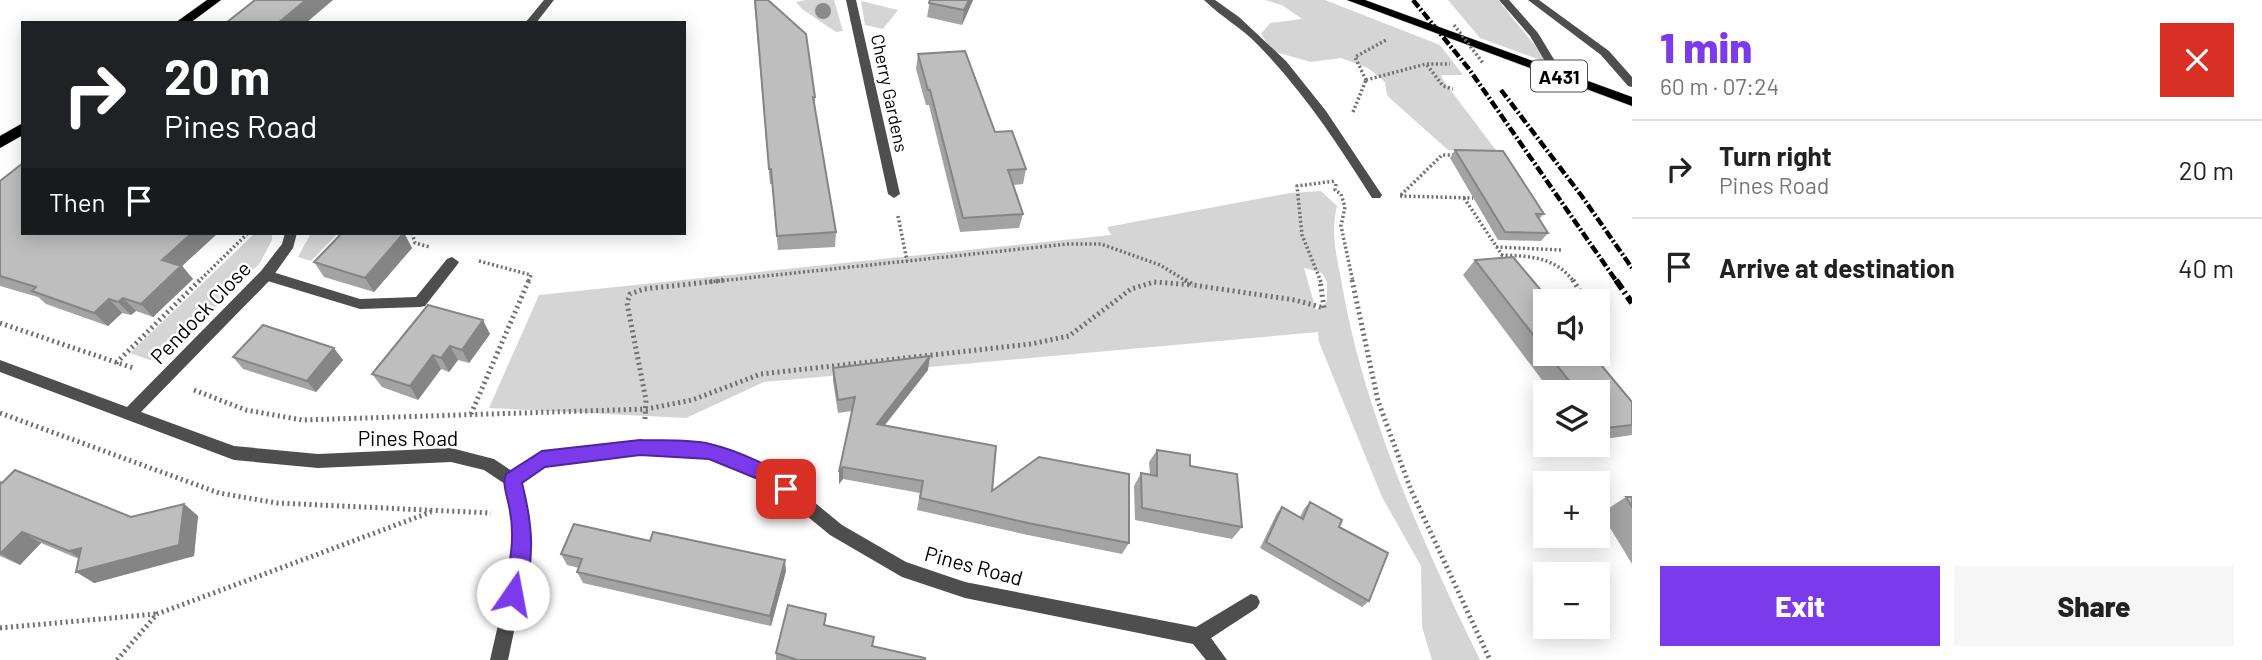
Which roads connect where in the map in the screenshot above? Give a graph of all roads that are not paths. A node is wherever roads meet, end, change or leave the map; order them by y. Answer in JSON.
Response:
{"nodes":[{"id":1,"x":215,"y":0,"type":"edge"},
{"id":2,"x":549,"y":0,"type":"edge"},
{"id":3,"x":851,"y":0,"type":"edge"},
{"id":4,"x":1209,"y":0,"type":"edge"},
{"id":5,"x":1353,"y":0,"type":"edge"},
{"id":6,"x":1504,"y":0,"type":"edge"},
{"id":7,"x":1533,"y":0,"type":"edge"},
{"id":8,"x":184,"y":21,"type":"edge"},
{"id":9,"x":532,"y":21,"type":"edge"},
{"id":10,"x":1559,"y":76,"type":"junction"},
{"id":11,"x":1632,"y":84,"type":"edge"},
{"id":12,"x":1632,"y":102,"type":"edge"},
{"id":13,"x":21,"y":129,"type":"edge"},
{"id":14,"x":0,"y":143,"type":"edge"},
{"id":15,"x":894,"y":194,"type":"road end"},
{"id":16,"x":1376,"y":195,"type":"road end"},
{"id":17,"x":291,"y":235,"type":"edge"},
{"id":18,"x":459,"y":259,"type":"road end"},
{"id":19,"x":266,"y":275,"type":"junction"},
{"id":20,"x":0,"y":366,"type":"edge"},
{"id":21,"x":129,"y":415,"type":"junction"},
{"id":22,"x":512,"y":480,"type":"junction"},
{"id":23,"x":1251,"y":603,"type":"dead end"},
{"id":24,"x":1198,"y":636,"type":"junction"},
{"id":25,"x":499,"y":660,"type":"edge"},
{"id":26,"x":1218,"y":660,"type":"edge"}],
"edges":[{"from":1,"to":8,"type":"main road"},
{"from":2,"to":9,"type":"street"},
{"from":3,"to":15,"type":"street","name":"Cherry Gardens"},
{"from":4,"to":16,"type":"street"},
{"from":5,"to":10,"type":"main road","number":"A431"},
{"from":6,"to":10,"type":"street"},
{"from":7,"to":11,"type":"street"},
{"from":10,"to":12,"type":"main road","number":"A431"},
{"from":13,"to":14,"type":"main road"},
{"from":17,"to":19,"type":"street","name":"Pendock Close"},
{"from":18,"to":19,"type":"street"},
{"from":19,"to":21,"type":"street","name":"Pendock Close"},
{"from":20,"to":21,"type":"street","name":"Pines Road"},
{"from":21,"to":22,"type":"street","name":"Pines Road"},
{"from":22,"to":24,"type":"street","name":"Pines Road"},
{"from":22,"to":25,"type":"street"},
{"from":23,"to":24,"type":"street"},
{"from":24,"to":26,"type":"street"}]}
